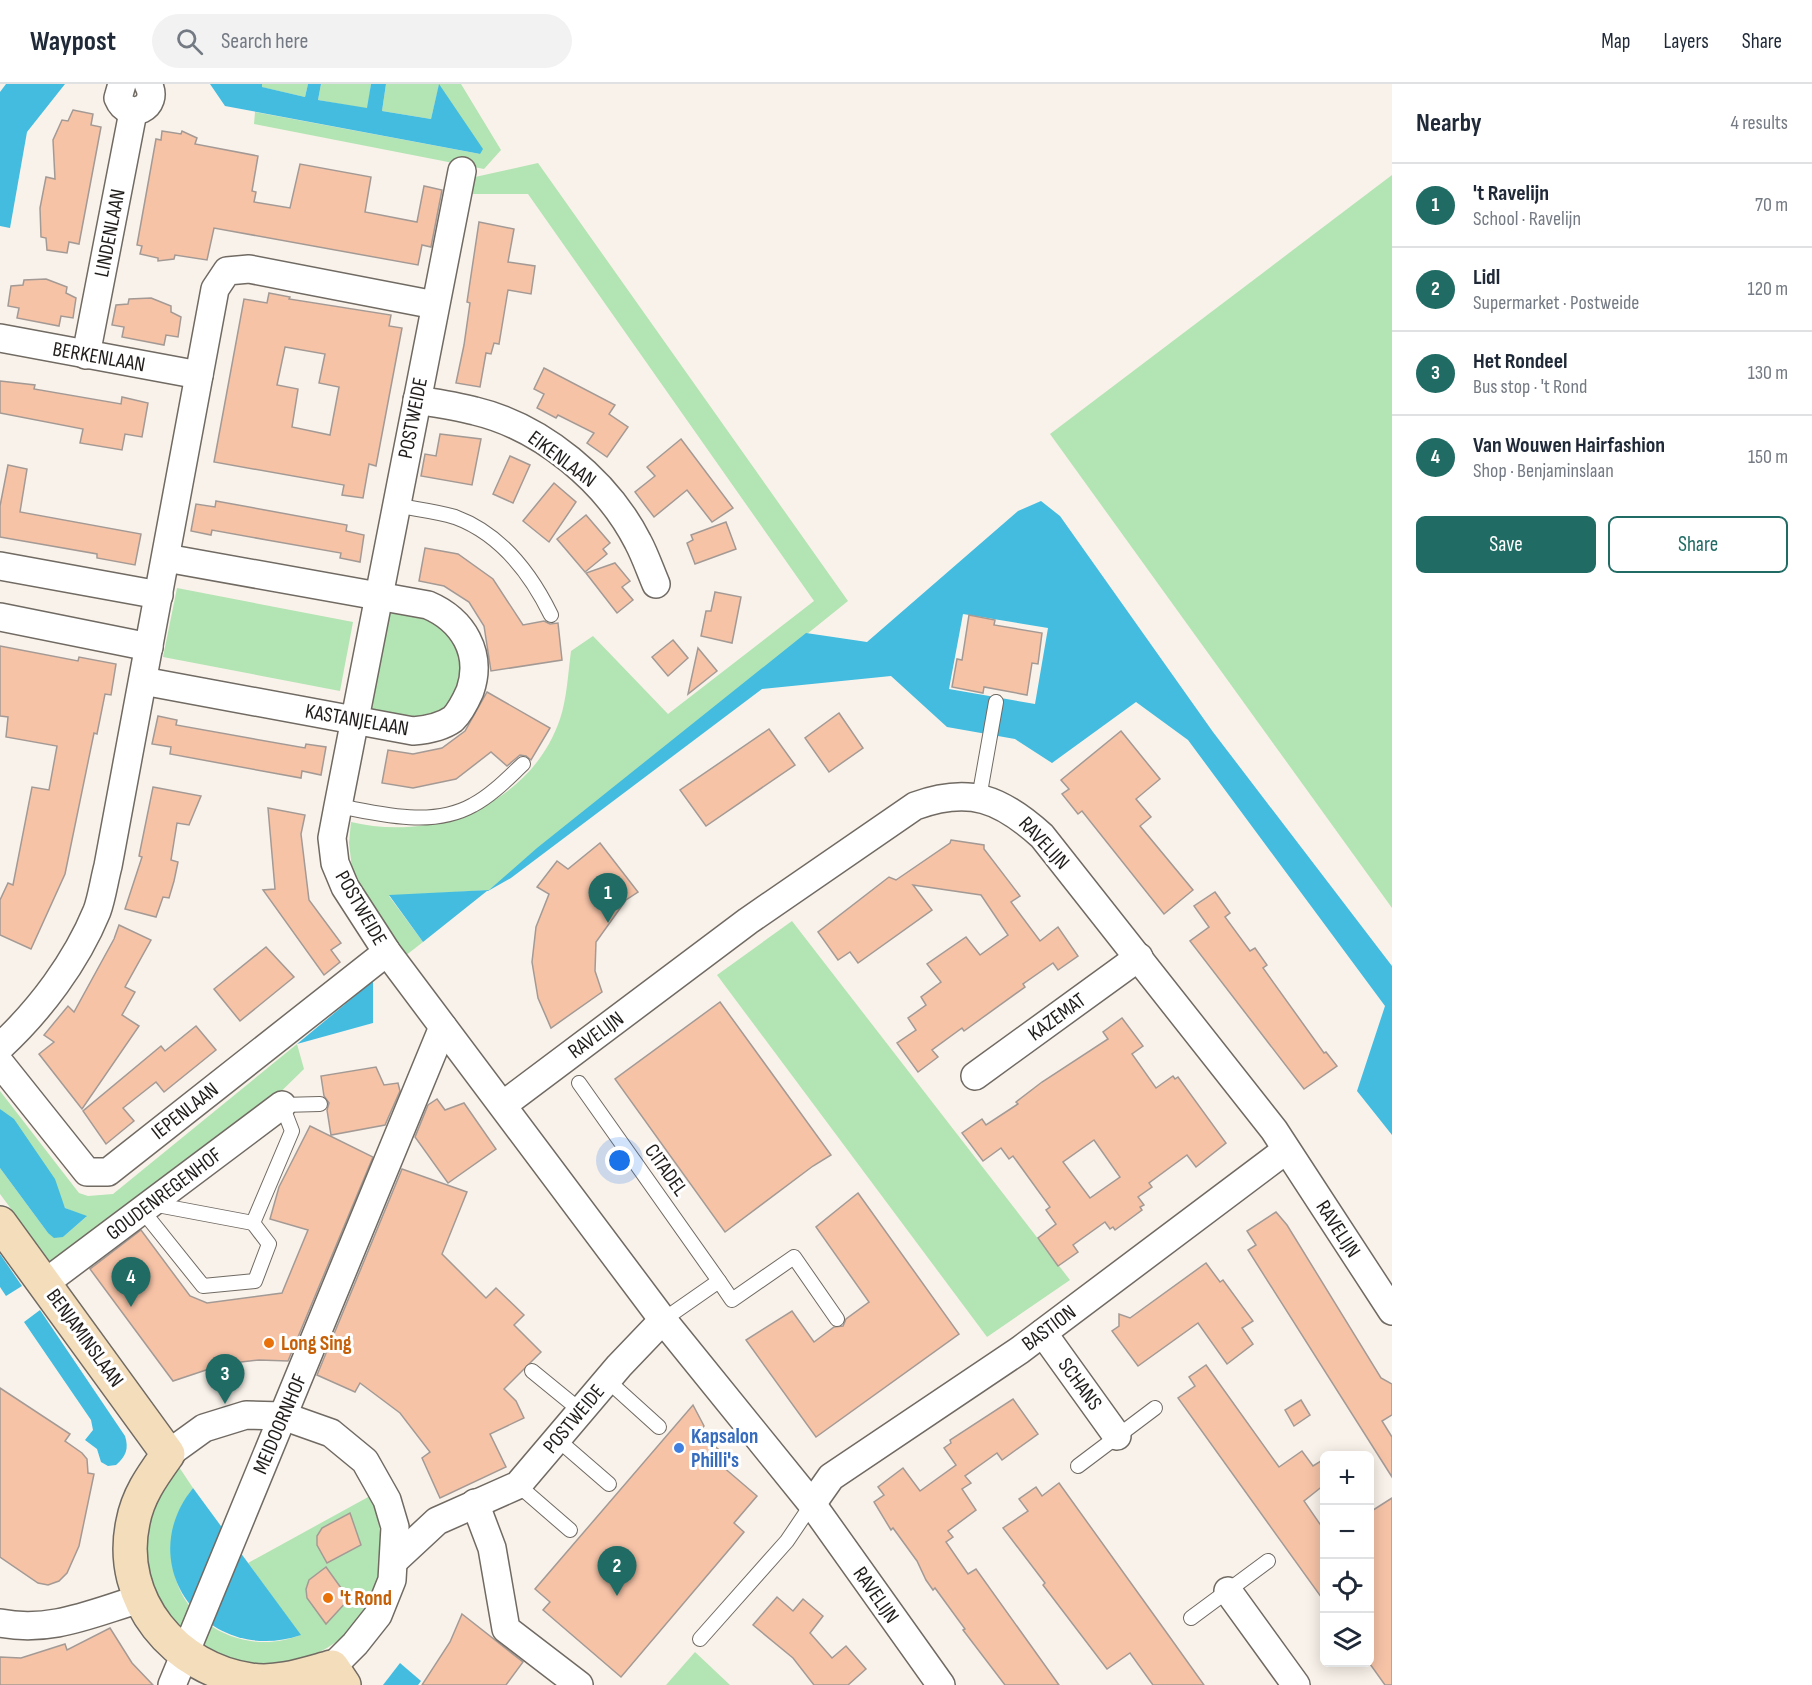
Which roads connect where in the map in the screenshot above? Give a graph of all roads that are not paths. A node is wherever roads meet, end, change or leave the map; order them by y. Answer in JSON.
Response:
{"nodes":[{"id":1,"x":122,"y":84,"type":"edge"},
{"id":2,"x":148,"y":84,"type":"edge"},
{"id":3,"x":133,"y":112,"type":"junction"},
{"id":4,"x":462,"y":171,"type":"dead end"},
{"id":5,"x":435,"y":305,"type":"junction"},
{"id":6,"x":0,"y":338,"type":"edge"},
{"id":7,"x":86,"y":355,"type":"junction"},
{"id":8,"x":199,"y":375,"type":"junction"},
{"id":9,"x":417,"y":399,"type":"junction"},
{"id":10,"x":395,"y":506,"type":"junction"},
{"id":11,"x":166,"y":558,"type":"junction"},
{"id":12,"x":0,"y":566,"type":"edge"},
{"id":13,"x":656,"y":584,"type":"dead end"},
{"id":14,"x":159,"y":595,"type":"junction"},
{"id":15,"x":378,"y":596,"type":"junction"},
{"id":16,"x":551,"y":615,"type":"dead end"},
{"id":17,"x":0,"y":618,"type":"edge"},
{"id":18,"x":149,"y":647,"type":"junction"},
{"id":19,"x":142,"y":681,"type":"junction"},
{"id":20,"x":996,"y":702,"type":"dead end"},
{"id":21,"x":355,"y":720,"type":"junction"},
{"id":22,"x":523,"y":764,"type":"dead end"},
{"id":23,"x":979,"y":798,"type":"junction"},
{"id":24,"x":338,"y":806,"type":"junction"},
{"id":25,"x":387,"y":952,"type":"junction"},
{"id":26,"x":1139,"y":957,"type":"junction"},
{"id":27,"x":443,"y":1027,"type":"junction"},
{"id":28,"x":0,"y":1047,"type":"edge"},
{"id":29,"x":0,"y":1064,"type":"edge"},
{"id":30,"x":975,"y":1077,"type":"dead end"},
{"id":31,"x":579,"y":1083,"type":"dead end"},
{"id":32,"x":320,"y":1104,"type":"dead end"},
{"id":33,"x":282,"y":1105,"type":"junction"},
{"id":34,"x":502,"y":1105,"type":"junction"},
{"id":35,"x":1286,"y":1150,"type":"junction"},
{"id":36,"x":147,"y":1207,"type":"junction"},
{"id":37,"x":0,"y":1223,"type":"edge"},
{"id":38,"x":253,"y":1223,"type":"junction"},
{"id":39,"x":719,"y":1281,"type":"junction"},
{"id":40,"x":39,"y":1286,"type":"junction"},
{"id":41,"x":1392,"y":1311,"type":"edge"},
{"id":42,"x":837,"y":1319,"type":"dead end"},
{"id":43,"x":663,"y":1320,"type":"junction"},
{"id":44,"x":1043,"y":1333,"type":"junction"},
{"id":45,"x":532,"y":1371,"type":"dead end"},
{"id":46,"x":607,"y":1380,"type":"junction"},
{"id":47,"x":1155,"y":1408,"type":"dead end"},
{"id":48,"x":581,"y":1411,"type":"junction"},
{"id":49,"x":284,"y":1416,"type":"junction"},
{"id":50,"x":659,"y":1427,"type":"dead end"},
{"id":51,"x":1117,"y":1436,"type":"junction"},
{"id":52,"x":557,"y":1439,"type":"junction"},
{"id":53,"x":168,"y":1454,"type":"junction"},
{"id":54,"x":1078,"y":1466,"type":"dead end"},
{"id":55,"x":609,"y":1484,"type":"dead end"},
{"id":56,"x":518,"y":1485,"type":"junction"},
{"id":57,"x":475,"y":1503,"type":"junction"},
{"id":58,"x":813,"y":1504,"type":"junction"},
{"id":59,"x":570,"y":1530,"type":"dead end"},
{"id":60,"x":395,"y":1560,"type":"junction"},
{"id":61,"x":1268,"y":1561,"type":"dead end"},
{"id":62,"x":1228,"y":1591,"type":"junction"},
{"id":63,"x":140,"y":1599,"type":"junction"},
{"id":64,"x":1191,"y":1618,"type":"dead end"},
{"id":65,"x":0,"y":1623,"type":"edge"},
{"id":66,"x":700,"y":1639,"type":"dead end"},
{"id":67,"x":189,"y":1643,"type":"junction"},
{"id":68,"x":338,"y":1676,"type":"edge"},
{"id":69,"x":263,"y":1682,"type":"edge"},
{"id":70,"x":172,"y":1685,"type":"edge"},
{"id":71,"x":579,"y":1685,"type":"edge"},
{"id":72,"x":941,"y":1685,"type":"edge"},
{"id":73,"x":1296,"y":1685,"type":"edge"}],
"edges":[{"from":1,"to":3,"type":"street"},
{"from":2,"to":3,"type":"street"},
{"from":3,"to":7,"type":"street","name":"LINDENLAAN"},
{"from":4,"to":5,"type":"street","name":"POSTWEIDE"},
{"from":5,"to":8,"type":"street"},
{"from":5,"to":9,"type":"street","name":"POSTWEIDE"},
{"from":6,"to":7,"type":"street","name":"BERKENLAAN"},
{"from":7,"to":8,"type":"street","name":"BERKENLAAN"},
{"from":8,"to":11,"type":"street"},
{"from":9,"to":10,"type":"street","name":"POSTWEIDE"},
{"from":9,"to":13,"type":"street","name":"EIKENLAAN"},
{"from":10,"to":15,"type":"street","name":"POSTWEIDE"},
{"from":10,"to":16,"type":"lane"},
{"from":11,"to":14,"type":"street"},
{"from":11,"to":15,"type":"street","name":"KASTANJELAAN"},
{"from":12,"to":14,"type":"street"},
{"from":14,"to":18,"type":"street"},
{"from":15,"to":21,"type":"street","name":"POSTWEIDE"},
{"from":15,"to":21,"type":"street","name":"KASTANJELAAN"},
{"from":17,"to":18,"type":"street"},
{"from":18,"to":19,"type":"street"},
{"from":19,"to":21,"type":"street","name":"KASTANJELAAN"},
{"from":19,"to":28,"type":"street"},
{"from":20,"to":23,"type":"lane"},
{"from":21,"to":24,"type":"street","name":"POSTWEIDE"},
{"from":22,"to":24,"type":"lane"},
{"from":23,"to":26,"type":"street","name":"RAVELIJN"},
{"from":23,"to":34,"type":"street","name":"RAVELIJN"},
{"from":24,"to":25,"type":"street","name":"POSTWEIDE"},
{"from":25,"to":27,"type":"street","name":"POSTWEIDE"},
{"from":25,"to":29,"type":"street","name":"IEPENLAAN"},
{"from":26,"to":30,"type":"street","name":"KAZEMAT"},
{"from":26,"to":35,"type":"street","name":"RAVELIJN"},
{"from":27,"to":34,"type":"street","name":"POSTWEIDE"},
{"from":27,"to":49,"type":"street","name":"MEIDOORNHOF"},
{"from":31,"to":39,"type":"lane","name":"CITADEL"},
{"from":32,"to":33,"type":"lane"},
{"from":33,"to":36,"type":"street","name":"GOUDENREGENHOF"},
{"from":33,"to":38,"type":"lane"},
{"from":34,"to":43,"type":"street","name":"POSTWEIDE"},
{"from":35,"to":41,"type":"street","name":"RAVELIJN"},
{"from":35,"to":44,"type":"street","name":"BASTION"},
{"from":36,"to":38,"type":"lane"},
{"from":36,"to":38,"type":"lane"},
{"from":36,"to":40,"type":"street","name":"GOUDENREGENHOF"},
{"from":37,"to":40,"type":"street","name":"BENJAMINSLAAN"},
{"from":39,"to":42,"type":"lane","name":"CITADEL"},
{"from":39,"to":43,"type":"lane"},
{"from":40,"to":53,"type":"street","name":"BENJAMINSLAAN"},
{"from":43,"to":46,"type":"street","name":"POSTWEIDE"},
{"from":43,"to":58,"type":"street","name":"POSTWEIDE"},
{"from":44,"to":51,"type":"street","name":"SCHANS"},
{"from":44,"to":58,"type":"street","name":"BASTION"},
{"from":45,"to":48,"type":"lane"},
{"from":46,"to":48,"type":"street","name":"POSTWEIDE"},
{"from":46,"to":50,"type":"lane"},
{"from":47,"to":51,"type":"lane"},
{"from":48,"to":52,"type":"street","name":"POSTWEIDE"},
{"from":49,"to":53,"type":"street"},
{"from":49,"to":60,"type":"street"},
{"from":49,"to":67,"type":"street","name":"MEIDOORNHOF"},
{"from":51,"to":54,"type":"lane"},
{"from":52,"to":55,"type":"lane"},
{"from":52,"to":56,"type":"street","name":"POSTWEIDE"},
{"from":53,"to":63,"type":"street"},
{"from":56,"to":57,"type":"street","name":"POSTWEIDE"},
{"from":56,"to":59,"type":"lane"},
{"from":57,"to":60,"type":"street","name":"POSTWEIDE"},
{"from":57,"to":71,"type":"street"},
{"from":58,"to":66,"type":"lane"},
{"from":58,"to":72,"type":"street","name":"RAVELIJN"},
{"from":60,"to":68,"type":"street"},
{"from":61,"to":62,"type":"lane"},
{"from":62,"to":64,"type":"lane"},
{"from":62,"to":73,"type":"street"},
{"from":63,"to":65,"type":"street"},
{"from":63,"to":67,"type":"street"},
{"from":67,"to":69,"type":"street"},
{"from":67,"to":70,"type":"street","name":"MEIDOORNHOF"},
{"from":68,"to":69,"type":"street"}]}
